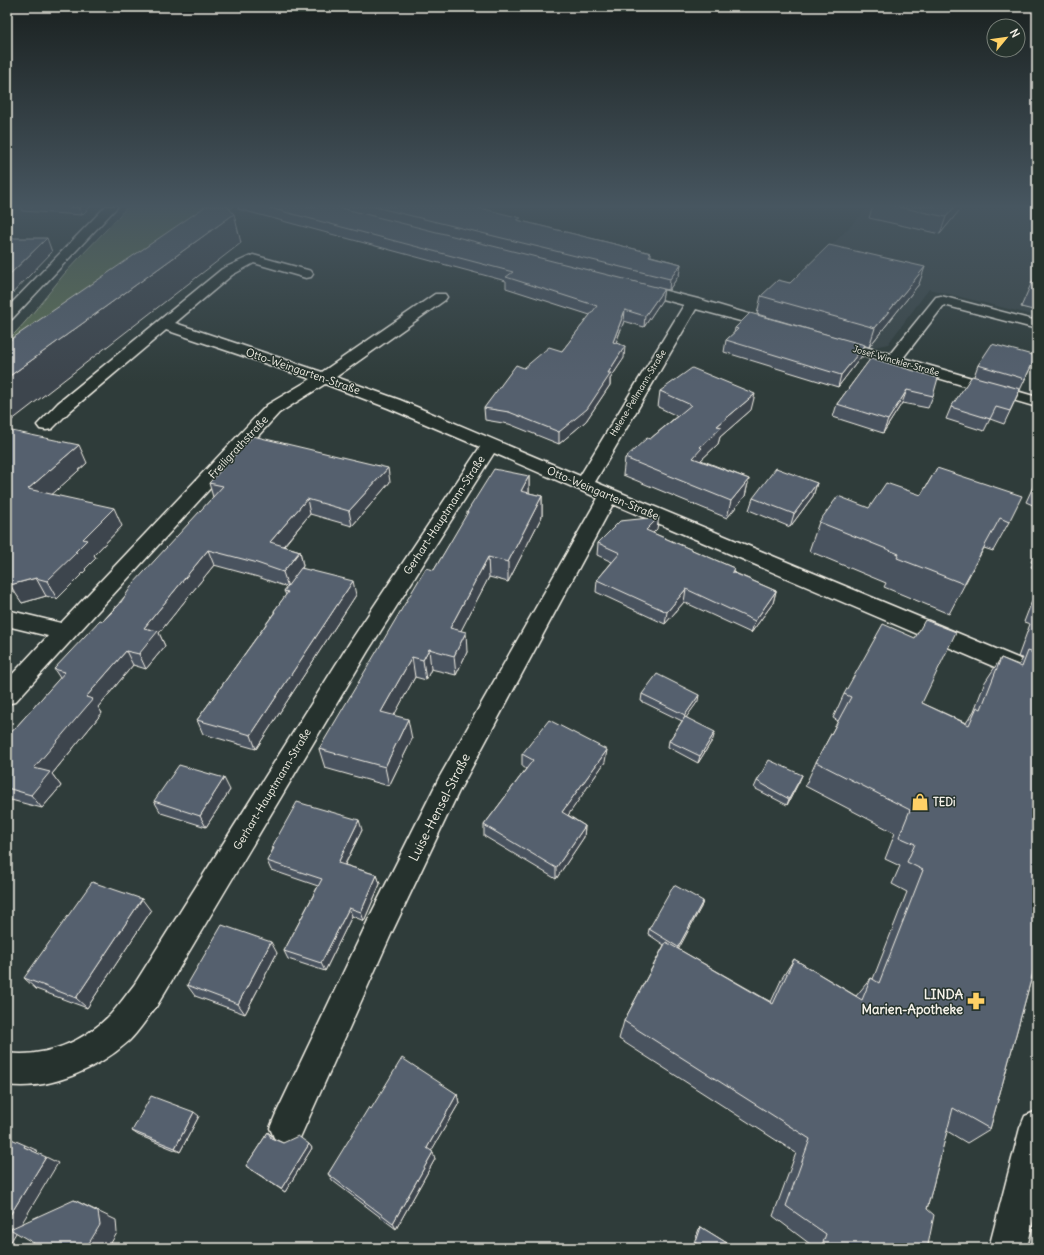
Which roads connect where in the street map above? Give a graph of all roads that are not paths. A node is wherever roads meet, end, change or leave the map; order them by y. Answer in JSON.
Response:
{"nodes":[{"id":1,"x":56,"y":265,"type":"edge"},
{"id":2,"x":241,"y":265,"type":"edge"},
{"id":3,"x":275,"y":265,"type":"edge"},
{"id":4,"x":306,"y":274,"type":"dead end"},
{"id":5,"x":617,"y":283,"type":"edge"},
{"id":6,"x":440,"y":297,"type":"dead end"},
{"id":7,"x":693,"y":302,"type":"junction"},
{"id":8,"x":7,"y":316,"type":"edge"},
{"id":9,"x":164,"y":324,"type":"junction"},
{"id":10,"x":1037,"y":325,"type":"edge"},
{"id":11,"x":790,"y":330,"type":"edge"},
{"id":12,"x":820,"y":339,"type":"edge"},
{"id":13,"x":893,"y":360,"type":"junction"},
{"id":14,"x":324,"y":378,"type":"junction"},
{"id":15,"x":1037,"y":402,"type":"edge"},
{"id":16,"x":46,"y":425,"type":"dead end"},
{"id":17,"x":490,"y":445,"type":"junction"},
{"id":18,"x":584,"y":485,"type":"junction"},
{"id":19,"x":609,"y":495,"type":"junction"},
{"id":20,"x":7,"y":618,"type":"edge"},
{"id":21,"x":66,"y":632,"type":"junction"},
{"id":22,"x":1037,"y":676,"type":"edge"},
{"id":23,"x":7,"y":695,"type":"edge"},
{"id":24,"x":7,"y":1069,"type":"edge"},
{"id":25,"x":287,"y":1128,"type":"dead end"},
{"id":26,"x":1037,"y":1128,"type":"edge"},
{"id":27,"x":1008,"y":1248,"type":"edge"}],
"edges":[{"from":1,"to":8,"type":"street"},
{"from":2,"to":9,"type":"street"},
{"from":3,"to":4,"type":"street"},
{"from":5,"to":7,"type":"street"},
{"from":6,"to":14,"type":"street","name":"Freiligrathstraße"},
{"from":7,"to":11,"type":"street"},
{"from":7,"to":18,"type":"street","name":"Helene-Pellmann-Straße"},
{"from":9,"to":14,"type":"street","name":"Otto-Weingarten-Straße"},
{"from":9,"to":16,"type":"street"},
{"from":10,"to":13,"type":"street"},
{"from":12,"to":13,"type":"street","name":"Josef-Winckler-Straße"},
{"from":13,"to":15,"type":"street","name":"Josef-Winckler-Straße"},
{"from":14,"to":17,"type":"street","name":"Otto-Weingarten-Straße"},
{"from":14,"to":21,"type":"street","name":"Freiligrathstraße"},
{"from":17,"to":18,"type":"street","name":"Otto-Weingarten-Straße"},
{"from":17,"to":24,"type":"street","name":"Gerhart-Hauptmann-Straße"},
{"from":18,"to":19,"type":"street","name":"Otto-Weingarten-Straße"},
{"from":19,"to":22,"type":"street","name":"Otto-Weingarten-Straße"},
{"from":19,"to":25,"type":"street","name":"Luise-Hensel-Straße"},
{"from":20,"to":21,"type":"street"},
{"from":21,"to":23,"type":"street","name":"Freiligrathstraße"},
{"from":26,"to":27,"type":"street"}]}
